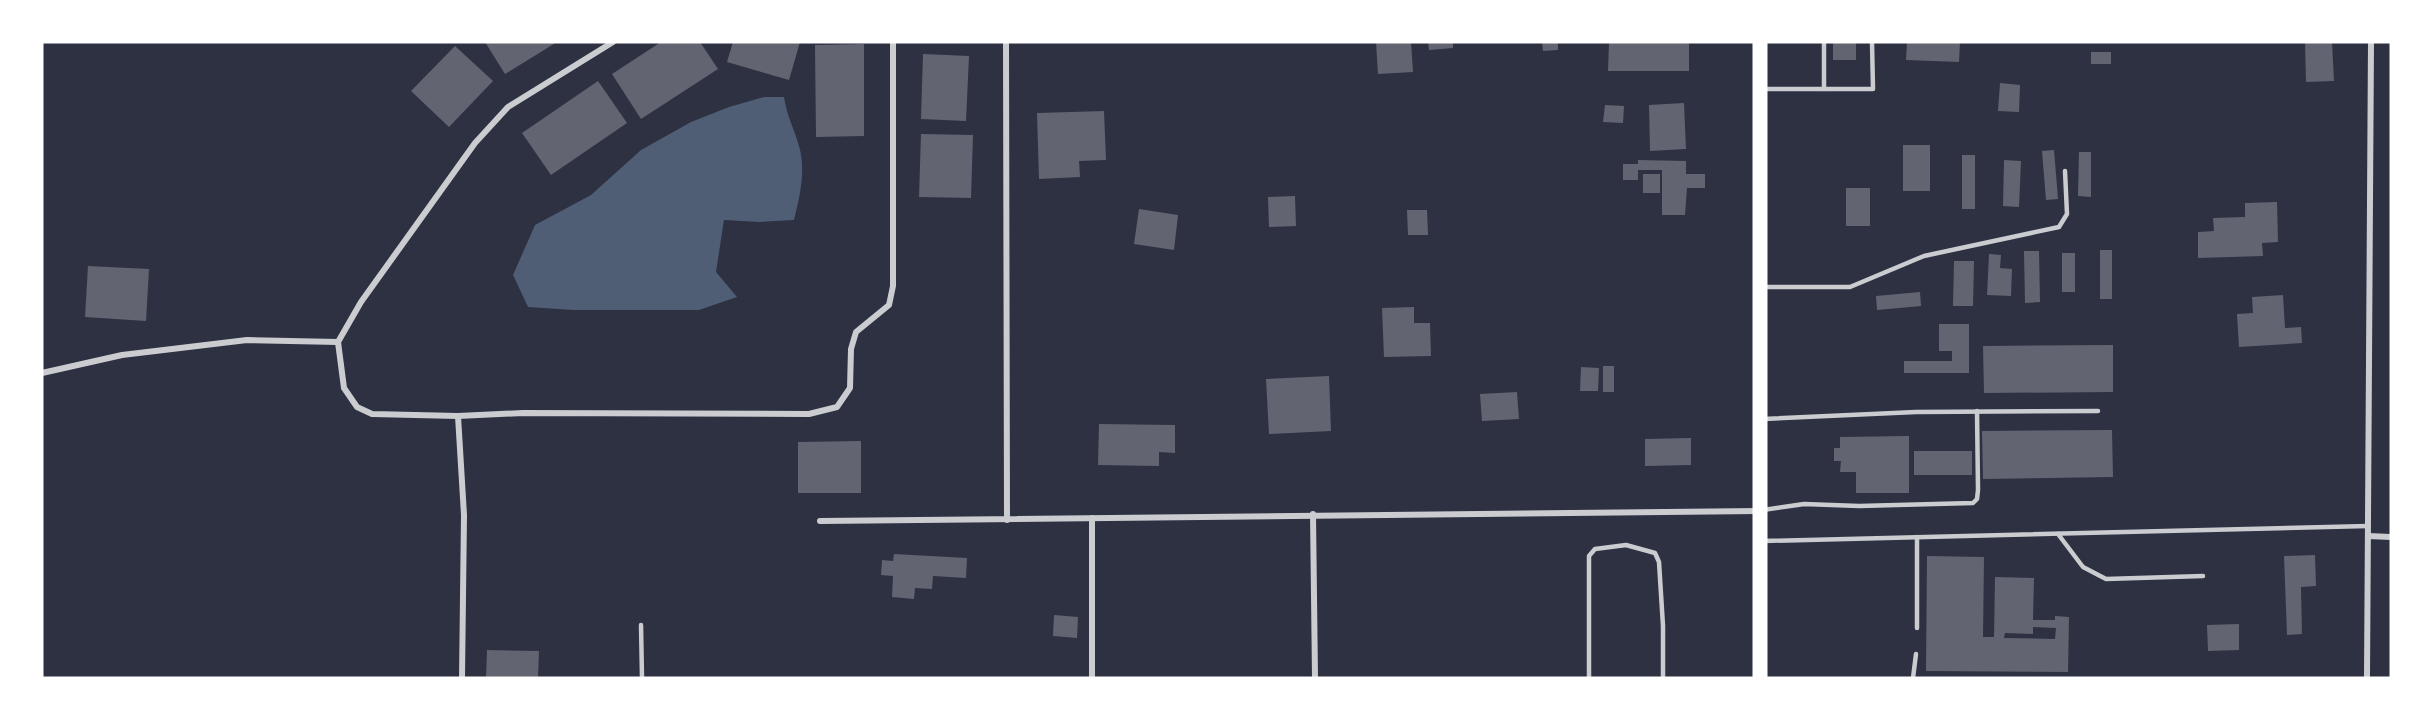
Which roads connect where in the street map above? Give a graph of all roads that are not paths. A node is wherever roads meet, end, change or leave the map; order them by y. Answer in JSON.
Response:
{"nodes":[{"id":1,"x":613,"y":42,"type":"edge"},
{"id":2,"x":893,"y":42,"type":"edge"},
{"id":3,"x":1006,"y":42,"type":"edge"},
{"id":4,"x":1760,"y":42,"type":"edge"},
{"id":5,"x":1824,"y":42,"type":"edge"},
{"id":6,"x":1872,"y":42,"type":"edge"},
{"id":7,"x":2371,"y":42,"type":"edge"},
{"id":8,"x":1760,"y":88,"type":"junction"},
{"id":9,"x":1824,"y":89,"type":"junction"},
{"id":10,"x":2065,"y":171,"type":"dead end"},
{"id":11,"x":1760,"y":287,"type":"junction"},
{"id":12,"x":338,"y":342,"type":"junction"},
{"id":13,"x":42,"y":373,"type":"edge"},
{"id":14,"x":1977,"y":411,"type":"junction"},
{"id":15,"x":2098,"y":411,"type":"dead end"},
{"id":16,"x":458,"y":417,"type":"junction"},
{"id":17,"x":1760,"y":419,"type":"junction"},
{"id":18,"x":1760,"y":511,"type":"junction"},
{"id":19,"x":1313,"y":514,"type":"junction"},
{"id":20,"x":1092,"y":518,"type":"junction"},
{"id":21,"x":1007,"y":520,"type":"junction"},
{"id":22,"x":820,"y":521,"type":"dead end"},
{"id":23,"x":2368,"y":526,"type":"junction"},
{"id":24,"x":2058,"y":534,"type":"junction"},
{"id":25,"x":2368,"y":536,"type":"junction"},
{"id":26,"x":1917,"y":537,"type":"junction"},
{"id":27,"x":2391,"y":537,"type":"edge"},
{"id":28,"x":1760,"y":541,"type":"junction"},
{"id":29,"x":2203,"y":576,"type":"dead end"},
{"id":30,"x":640,"y":625,"type":"dead end"},
{"id":31,"x":1917,"y":628,"type":"dead end"},
{"id":32,"x":1917,"y":654,"type":"dead end"},
{"id":33,"x":462,"y":678,"type":"edge"},
{"id":34,"x":642,"y":678,"type":"edge"},
{"id":35,"x":1092,"y":678,"type":"edge"},
{"id":36,"x":1315,"y":678,"type":"edge"},
{"id":37,"x":1589,"y":678,"type":"edge"},
{"id":38,"x":1663,"y":678,"type":"edge"},
{"id":39,"x":1760,"y":678,"type":"edge"},
{"id":40,"x":1913,"y":678,"type":"edge"},
{"id":41,"x":2367,"y":678,"type":"edge"}],
"edges":[{"from":1,"to":12,"type":"street"},
{"from":2,"to":16,"type":"street"},
{"from":3,"to":21,"type":"street"},
{"from":4,"to":8,"type":"main road"},
{"from":5,"to":9,"type":"lane"},
{"from":6,"to":9,"type":"lane"},
{"from":7,"to":23,"type":"street"},
{"from":8,"to":9,"type":"lane"},
{"from":8,"to":11,"type":"main road"},
{"from":10,"to":11,"type":"lane"},
{"from":11,"to":17,"type":"main road"},
{"from":12,"to":13,"type":"street"},
{"from":12,"to":16,"type":"street"},
{"from":14,"to":15,"type":"lane"},
{"from":14,"to":17,"type":"lane"},
{"from":14,"to":18,"type":"lane"},
{"from":16,"to":33,"type":"street"},
{"from":17,"to":18,"type":"main road"},
{"from":18,"to":19,"type":"street"},
{"from":18,"to":28,"type":"main road"},
{"from":19,"to":20,"type":"street"},
{"from":19,"to":36,"type":"street"},
{"from":20,"to":21,"type":"street"},
{"from":20,"to":35,"type":"street"},
{"from":21,"to":22,"type":"street"},
{"from":23,"to":24,"type":"lane"},
{"from":23,"to":25,"type":"street"},
{"from":24,"to":26,"type":"lane"},
{"from":24,"to":29,"type":"lane"},
{"from":25,"to":27,"type":"street"},
{"from":25,"to":41,"type":"street"},
{"from":26,"to":28,"type":"lane"},
{"from":26,"to":31,"type":"lane"},
{"from":28,"to":39,"type":"main road"},
{"from":30,"to":34,"type":"lane"},
{"from":32,"to":40,"type":"lane"},
{"from":37,"to":38,"type":"lane"}]}
